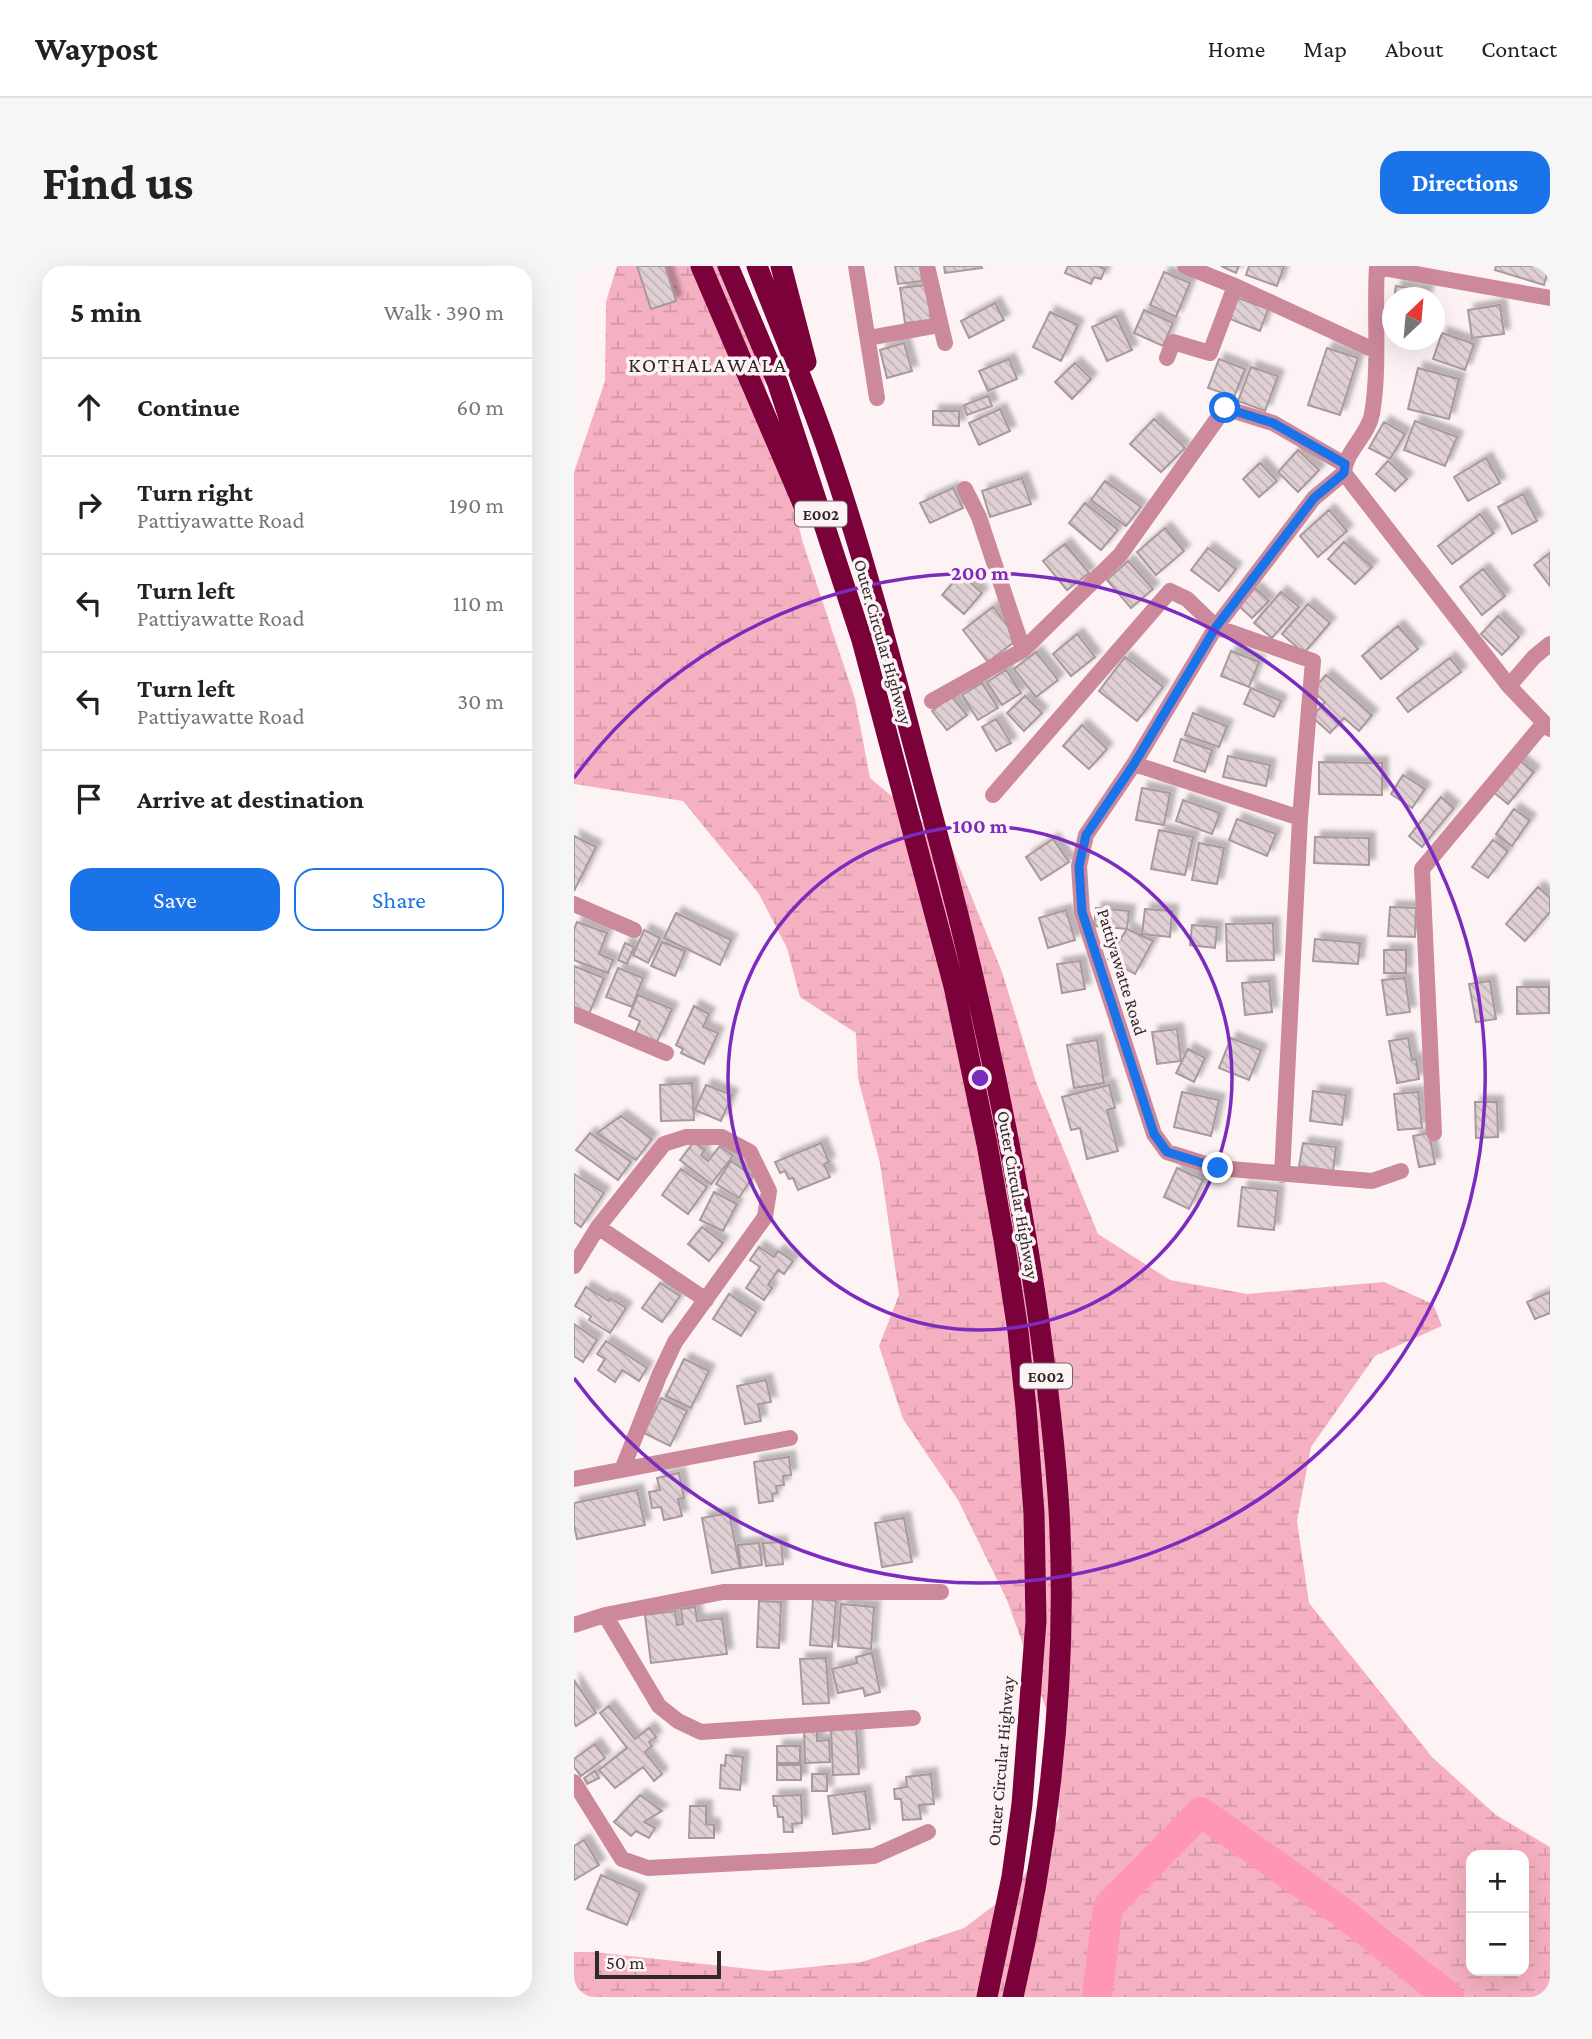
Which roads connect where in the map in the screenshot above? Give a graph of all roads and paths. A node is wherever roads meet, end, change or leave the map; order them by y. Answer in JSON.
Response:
{"nodes":[{"id":1,"x":701,"y":266,"type":"edge"},
{"id":2,"x":729,"y":266,"type":"edge"},
{"id":3,"x":757,"y":266,"type":"edge"},
{"id":4,"x":781,"y":266,"type":"edge"},
{"id":5,"x":856,"y":266,"type":"edge"},
{"id":6,"x":927,"y":266,"type":"edge"},
{"id":7,"x":1185,"y":266,"type":"edge"},
{"id":8,"x":1377,"y":267,"type":"edge"},
{"id":9,"x":1235,"y":286,"type":"junction"},
{"id":10,"x":1550,"y":298,"type":"edge"},
{"id":11,"x":940,"y":325,"type":"junction"},
{"id":12,"x":868,"y":338,"type":"junction"},
{"id":13,"x":945,"y":343,"type":"dead end"},
{"id":14,"x":1376,"y":351,"type":"junction"},
{"id":15,"x":1167,"y":358,"type":"dead end"},
{"id":16,"x":877,"y":398,"type":"dead end"},
{"id":17,"x":833,"y":464,"type":"junction"},
{"id":18,"x":1344,"y":468,"type":"junction"},
{"id":19,"x":965,"y":489,"type":"dead end"},
{"id":20,"x":1216,"y":627,"type":"junction"},
{"id":21,"x":862,"y":640,"type":"junction"},
{"id":22,"x":1550,"y":644,"type":"edge"},
{"id":23,"x":1023,"y":650,"type":"junction"},
{"id":24,"x":1509,"y":686,"type":"junction"},
{"id":25,"x":932,"y":701,"type":"dead end"},
{"id":26,"x":1547,"y":726,"type":"edge"},
{"id":27,"x":1134,"y":764,"type":"junction"},
{"id":28,"x":993,"y":795,"type":"dead end"},
{"id":29,"x":1300,"y":818,"type":"junction"},
{"id":30,"x":574,"y":904,"type":"edge"},
{"id":31,"x":634,"y":930,"type":"dead end"},
{"id":32,"x":574,"y":1014,"type":"edge"},
{"id":33,"x":666,"y":1053,"type":"dead end"},
{"id":34,"x":1434,"y":1133,"type":"dead end"},
{"id":35,"x":1401,"y":1171,"type":"dead end"},
{"id":36,"x":1282,"y":1175,"type":"junction"},
{"id":37,"x":598,"y":1227,"type":"junction"},
{"id":38,"x":574,"y":1266,"type":"edge"},
{"id":39,"x":706,"y":1300,"type":"junction"},
{"id":40,"x":790,"y":1438,"type":"dead end"},
{"id":41,"x":622,"y":1470,"type":"junction"},
{"id":42,"x":574,"y":1479,"type":"edge"},
{"id":43,"x":941,"y":1592,"type":"dead end"},
{"id":44,"x":605,"y":1615,"type":"junction"},
{"id":45,"x":574,"y":1625,"type":"edge"},
{"id":46,"x":913,"y":1718,"type":"dead end"},
{"id":47,"x":574,"y":1782,"type":"edge"},
{"id":48,"x":928,"y":1832,"type":"dead end"},
{"id":49,"x":987,"y":1997,"type":"edge"},
{"id":50,"x":1013,"y":1997,"type":"edge"}],
"edges":[{"from":1,"to":21,"type":"highway"},
{"from":2,"to":21,"type":"highway","name":"Outer Circular Highway","number":"E002"},
{"from":3,"to":17,"type":"highway","name":"Outer Circular Highway","number":"E002"},
{"from":4,"to":17,"type":"highway"},
{"from":5,"to":12,"type":"street"},
{"from":6,"to":11,"type":"street"},
{"from":7,"to":9,"type":"street"},
{"from":8,"to":10,"type":"street"},
{"from":8,"to":14,"type":"street","name":"Pattiyawatte Road"},
{"from":9,"to":14,"type":"street"},
{"from":9,"to":15,"type":"street"},
{"from":11,"to":12,"type":"street"},
{"from":11,"to":13,"type":"street"},
{"from":12,"to":16,"type":"street"},
{"from":14,"to":18,"type":"street","name":"Pattiyawatte Road"},
{"from":17,"to":50,"type":"highway","name":"Outer Circular Highway","number":"E002"},
{"from":18,"to":20,"type":"street","name":"Pattiyawatte Road"},
{"from":18,"to":23,"type":"street"},
{"from":18,"to":24,"type":"street"},
{"from":19,"to":23,"type":"street"},
{"from":20,"to":27,"type":"street","name":"Pattiyawatte Road"},
{"from":20,"to":28,"type":"street"},
{"from":20,"to":29,"type":"street"},
{"from":21,"to":49,"type":"highway","name":"Outer Circular Highway","number":"E002"},
{"from":22,"to":24,"type":"street"},
{"from":23,"to":25,"type":"street"},
{"from":24,"to":26,"type":"street"},
{"from":26,"to":34,"type":"street"},
{"from":27,"to":29,"type":"street"},
{"from":27,"to":36,"type":"street","name":"Pattiyawatte Road"},
{"from":29,"to":36,"type":"street"},
{"from":30,"to":31,"type":"street"},
{"from":32,"to":33,"type":"street"},
{"from":35,"to":36,"type":"street","name":"Pattiyawatte Road"},
{"from":37,"to":38,"type":"street"},
{"from":37,"to":39,"type":"street"},
{"from":37,"to":39,"type":"street"},
{"from":39,"to":41,"type":"street"},
{"from":40,"to":41,"type":"street"},
{"from":41,"to":42,"type":"street"},
{"from":43,"to":44,"type":"street"},
{"from":44,"to":45,"type":"street"},
{"from":44,"to":46,"type":"street"},
{"from":47,"to":48,"type":"street"}]}
